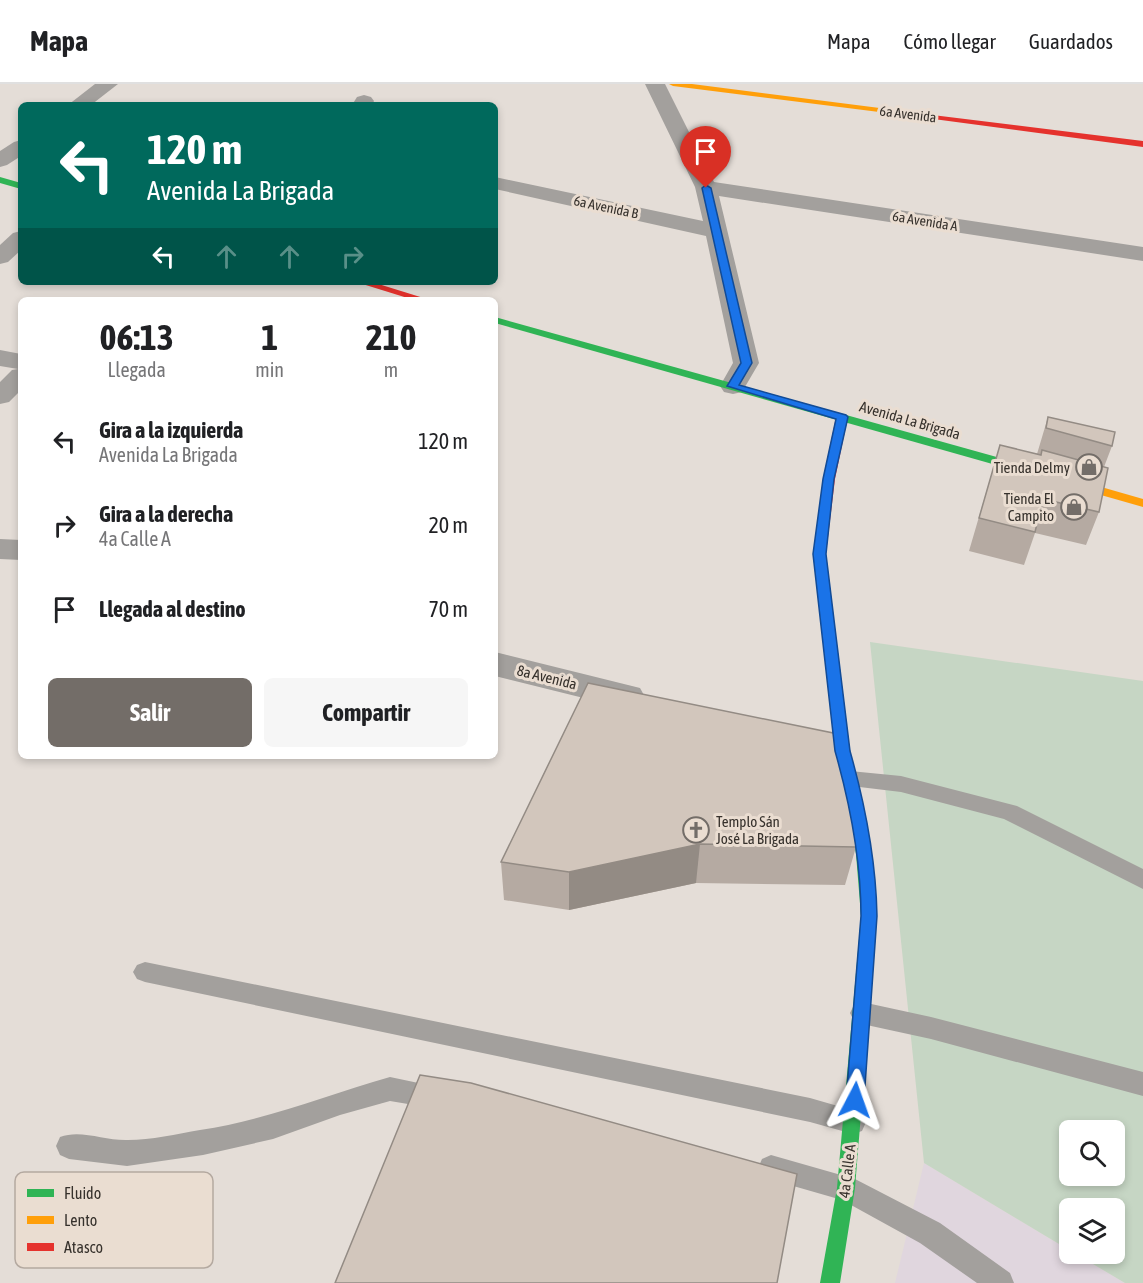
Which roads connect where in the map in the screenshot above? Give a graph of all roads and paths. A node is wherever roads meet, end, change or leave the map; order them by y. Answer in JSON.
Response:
{"nodes":[{"id":1,"x":108,"y":84,"type":"edge"},
{"id":2,"x":655,"y":84,"type":"edge"},
{"id":3,"x":673,"y":84,"type":"edge"},
{"id":4,"x":82,"y":102,"type":"edge"},
{"id":5,"x":1143,"y":144,"type":"edge"},
{"id":6,"x":18,"y":148,"type":"edge"},
{"id":7,"x":0,"y":161,"type":"edge"},
{"id":8,"x":0,"y":180,"type":"edge"},
{"id":9,"x":498,"y":184,"type":"edge"},
{"id":10,"x":18,"y":185,"type":"edge"},
{"id":11,"x":706,"y":188,"type":"junction"},
{"id":12,"x":716,"y":231,"type":"junction"},
{"id":13,"x":18,"y":241,"type":"edge"},
{"id":14,"x":1143,"y":254,"type":"edge"},
{"id":15,"x":0,"y":256,"type":"edge"},
{"id":16,"x":372,"y":285,"type":"edge"},
{"id":17,"x":414,"y":297,"type":"edge"},
{"id":18,"x":498,"y":321,"type":"edge"},
{"id":19,"x":0,"y":358,"type":"edge"},
{"id":20,"x":18,"y":361,"type":"edge"},
{"id":21,"x":18,"y":379,"type":"edge"},
{"id":22,"x":733,"y":386,"type":"junction"},
{"id":23,"x":0,"y":396,"type":"edge"},
{"id":24,"x":842,"y":417,"type":"junction"},
{"id":25,"x":1143,"y":503,"type":"edge"},
{"id":26,"x":0,"y":549,"type":"edge"},
{"id":27,"x":18,"y":550,"type":"edge"},
{"id":28,"x":498,"y":665,"type":"edge"},
{"id":29,"x":657,"y":705,"type":"edge"},
{"id":30,"x":808,"y":742,"type":"edge"},
{"id":31,"x":846,"y":765,"type":"junction"},
{"id":32,"x":1143,"y":880,"type":"edge"},
{"id":33,"x":145,"y":972,"type":"dead end"},
{"id":34,"x":862,"y":1013,"type":"junction"},
{"id":35,"x":1143,"y":1084,"type":"edge"},
{"id":36,"x":457,"y":1100,"type":"edge"},
{"id":37,"x":854,"y":1122,"type":"junction"},
{"id":38,"x":69,"y":1146,"type":"dead end"},
{"id":39,"x":750,"y":1162,"type":"edge"},
{"id":40,"x":846,"y":1188,"type":"junction"},
{"id":41,"x":830,"y":1283,"type":"edge"},
{"id":42,"x":1000,"y":1283,"type":"edge"}],
"edges":[{"from":1,"to":4,"type":"street"},
{"from":2,"to":11,"type":"street"},
{"from":3,"to":5,"type":"street","name":"6a Avenida"},
{"from":6,"to":7,"type":"street"},
{"from":8,"to":10,"type":"street"},
{"from":9,"to":12,"type":"street","name":"6a Avenida B"},
{"from":11,"to":12,"type":"street"},
{"from":11,"to":14,"type":"street","name":"6a Avenida A"},
{"from":12,"to":22,"type":"street"},
{"from":13,"to":15,"type":"street"},
{"from":16,"to":17,"type":"street"},
{"from":18,"to":22,"type":"street","name":"Avenida La Brigada"},
{"from":19,"to":20,"type":"street"},
{"from":21,"to":23,"type":"street"},
{"from":22,"to":24,"type":"street","name":"Avenida La Brigada"},
{"from":24,"to":25,"type":"street","name":"Avenida La Brigada"},
{"from":24,"to":31,"type":"street","name":"4a Calle A"},
{"from":26,"to":27,"type":"street"},
{"from":28,"to":29,"type":"street","name":"8a Avenida"},
{"from":30,"to":31,"type":"street"},
{"from":31,"to":32,"type":"lane"},
{"from":31,"to":34,"type":"street","name":"4a Calle A"},
{"from":33,"to":37,"type":"lane"},
{"from":34,"to":35,"type":"lane"},
{"from":34,"to":37,"type":"street","name":"4a Calle A"},
{"from":36,"to":38,"type":"lane"},
{"from":37,"to":40,"type":"street","name":"4a Calle A"},
{"from":39,"to":40,"type":"lane"},
{"from":40,"to":41,"type":"street","name":"4a Calle A"},
{"from":40,"to":42,"type":"lane"}]}
